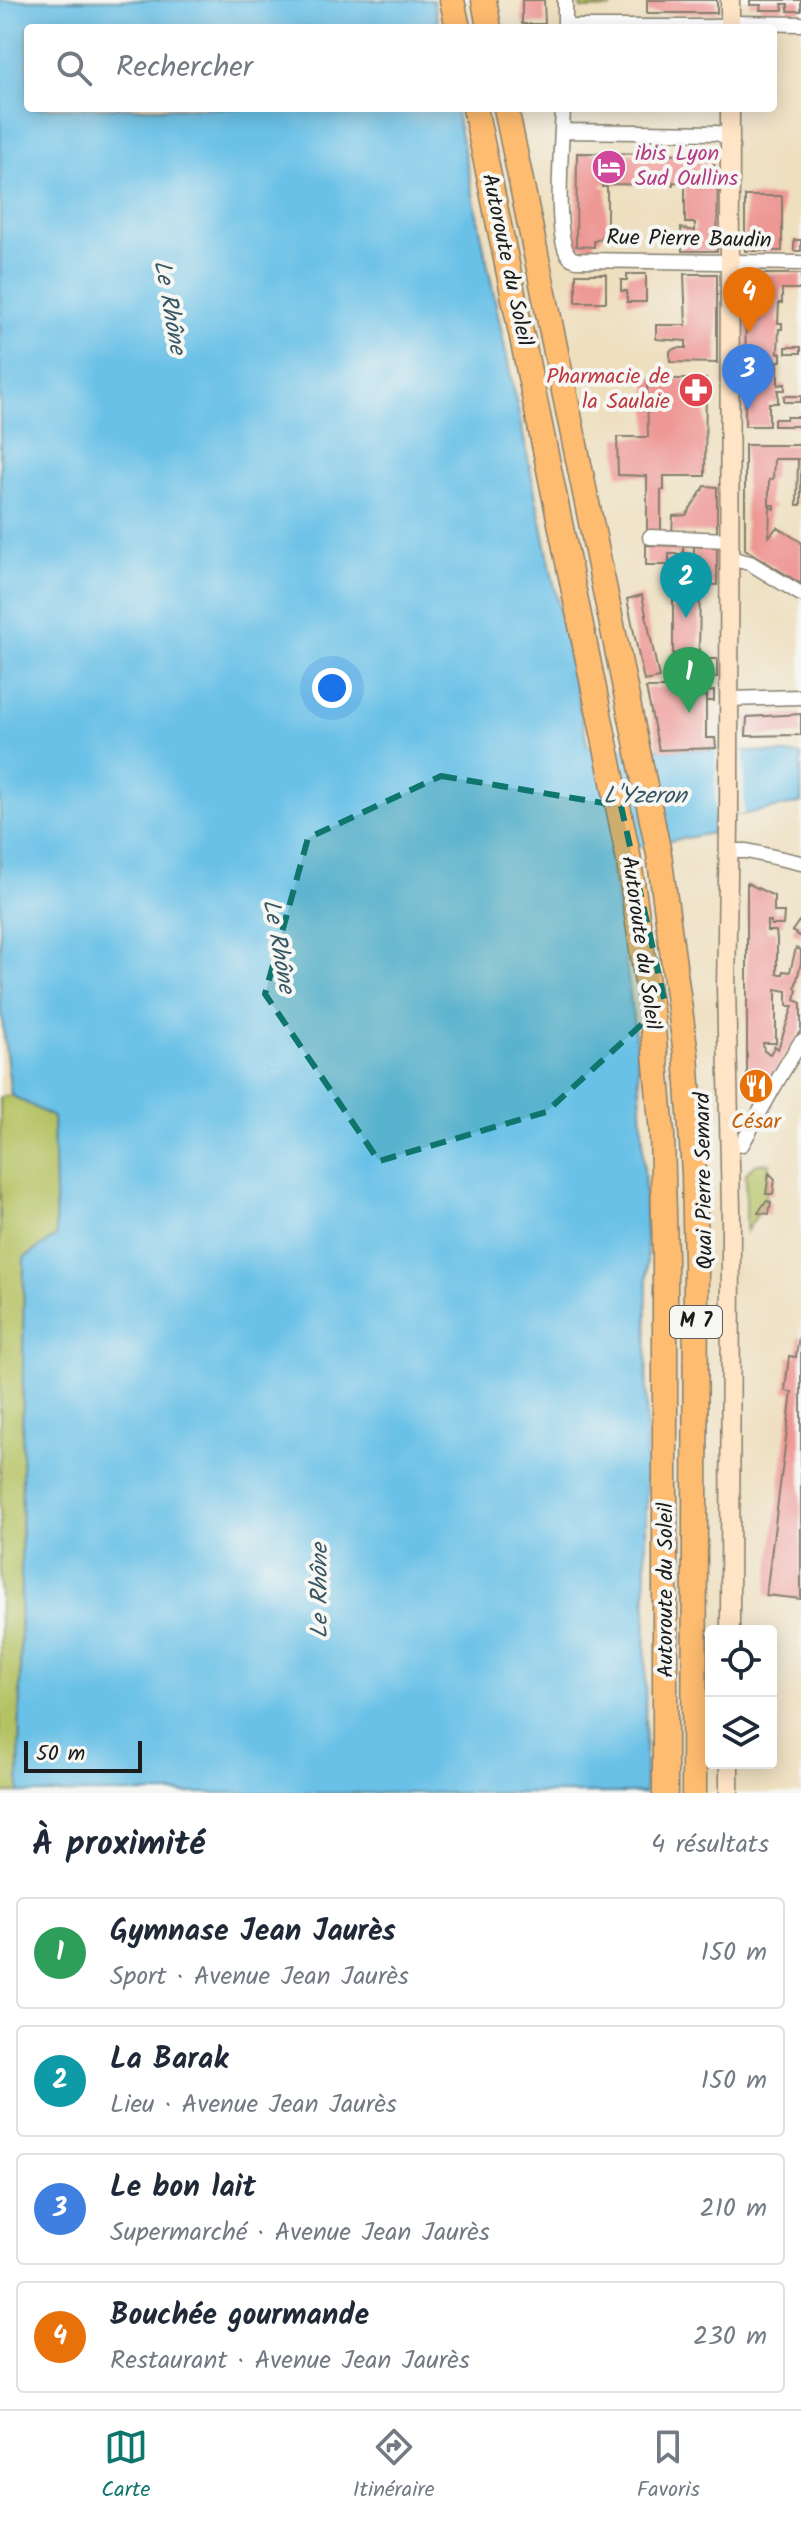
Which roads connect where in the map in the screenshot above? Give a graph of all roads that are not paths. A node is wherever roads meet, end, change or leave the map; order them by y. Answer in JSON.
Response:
{"nodes":[{"id":1,"x":452,"y":0,"type":"edge"},
{"id":2,"x":485,"y":0,"type":"edge"},
{"id":3,"x":565,"y":0,"type":"edge"},
{"id":4,"x":730,"y":0,"type":"edge"},
{"id":5,"x":457,"y":24,"type":"edge"},
{"id":6,"x":489,"y":24,"type":"edge"},
{"id":7,"x":565,"y":24,"type":"edge"},
{"id":8,"x":730,"y":24,"type":"edge"},
{"id":9,"x":801,"y":24,"type":"edge"},
{"id":10,"x":777,"y":25,"type":"edge"},
{"id":11,"x":476,"y":112,"type":"edge"},
{"id":12,"x":507,"y":112,"type":"edge"},
{"id":13,"x":563,"y":112,"type":"edge"},
{"id":14,"x":730,"y":112,"type":"edge"},
{"id":15,"x":562,"y":131,"type":"junction"},
{"id":16,"x":729,"y":138,"type":"junction"},
{"id":17,"x":729,"y":261,"type":"junction"},
{"id":18,"x":801,"y":263,"type":"edge"},
{"id":19,"x":650,"y":537,"type":"dead end"},
{"id":20,"x":729,"y":549,"type":"junction"},
{"id":21,"x":801,"y":594,"type":"edge"},
{"id":22,"x":801,"y":697,"type":"edge"},
{"id":23,"x":728,"y":699,"type":"junction"},
{"id":24,"x":729,"y":851,"type":"junction"},
{"id":25,"x":801,"y":863,"type":"edge"},
{"id":26,"x":801,"y":1042,"type":"edge"},
{"id":27,"x":730,"y":1144,"type":"junction"},
{"id":28,"x":730,"y":1625,"type":"edge"},
{"id":29,"x":729,"y":1769,"type":"edge"},
{"id":30,"x":665,"y":1793,"type":"edge"},
{"id":31,"x":694,"y":1793,"type":"edge"},
{"id":32,"x":729,"y":1793,"type":"edge"}],
"edges":[{"from":1,"to":5,"type":"highway"},
{"from":2,"to":6,"type":"highway"},
{"from":3,"to":7,"type":"street"},
{"from":4,"to":8,"type":"main road"},
{"from":9,"to":10,"type":"street"},
{"from":11,"to":30,"type":"highway","name":"Autoroute du Soleil","number":"M 7"},
{"from":12,"to":31,"type":"highway","name":"Autoroute du Soleil","number":"M 7"},
{"from":13,"to":15,"type":"street"},
{"from":14,"to":16,"type":"main road","name":"Quai Pierre Semard"},
{"from":15,"to":16,"type":"street"},
{"from":15,"to":17,"type":"street","name":"Rue Pierre Baudin"},
{"from":16,"to":17,"type":"main road","name":"Quai Pierre Semard"},
{"from":17,"to":18,"type":"street","name":"Rue Pierre Baudin"},
{"from":17,"to":20,"type":"main road","name":"Quai Pierre Semard"},
{"from":19,"to":20,"type":"street"},
{"from":20,"to":21,"type":"street"},
{"from":20,"to":23,"type":"main road","name":"Quai Pierre Semard"},
{"from":22,"to":23,"type":"street"},
{"from":23,"to":24,"type":"main road","name":"Quai Pierre Semard"},
{"from":24,"to":25,"type":"street"},
{"from":24,"to":27,"type":"main road","name":"Quai Pierre Semard"},
{"from":26,"to":27,"type":"street"},
{"from":27,"to":28,"type":"main road","name":"Quai Pierre Semard"},
{"from":29,"to":32,"type":"main road"}]}
